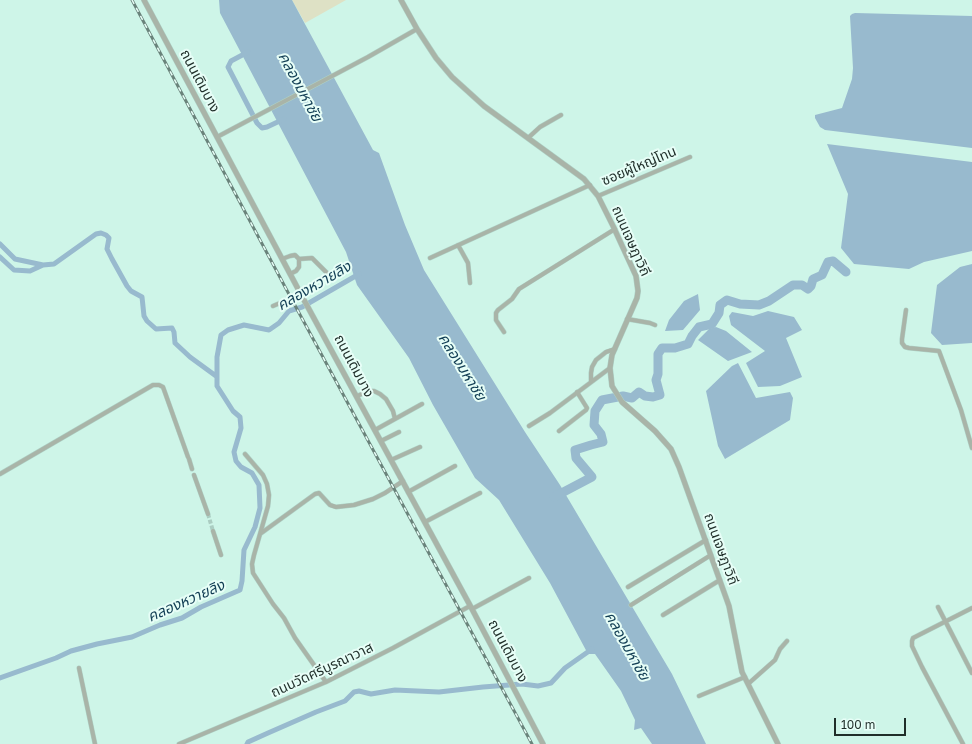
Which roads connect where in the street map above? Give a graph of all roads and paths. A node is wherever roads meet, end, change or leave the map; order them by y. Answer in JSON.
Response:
{"nodes":[{"id":1,"x":144,"y":0,"type":"edge"},
{"id":2,"x":402,"y":0,"type":"edge"},
{"id":3,"x":417,"y":29,"type":"junction"},
{"id":4,"x":561,"y":115,"type":"dead end"},
{"id":5,"x":217,"y":137,"type":"junction"},
{"id":6,"x":528,"y":138,"type":"junction"},
{"id":7,"x":690,"y":157,"type":"dead end"},
{"id":8,"x":590,"y":185,"type":"junction"},
{"id":9,"x":598,"y":196,"type":"junction"},
{"id":10,"x":615,"y":229,"type":"junction"},
{"id":11,"x":458,"y":245,"type":"junction"},
{"id":12,"x":430,"y":258,"type":"dead end"},
{"id":13,"x":282,"y":259,"type":"junction"},
{"id":14,"x":299,"y":259,"type":"junction"},
{"id":15,"x":290,"y":274,"type":"junction"},
{"id":16,"x":331,"y":276,"type":"dead end"},
{"id":17,"x":470,"y":284,"type":"dead end"},
{"id":18,"x":301,"y":294,"type":"junction"},
{"id":19,"x":273,"y":306,"type":"dead end"},
{"id":20,"x":906,"y":310,"type":"dead end"},
{"id":21,"x":627,"y":319,"type":"junction"},
{"id":22,"x":655,"y":325,"type":"dead end"},
{"id":23,"x":504,"y":332,"type":"dead end"},
{"id":24,"x":615,"y":349,"type":"junction"},
{"id":25,"x":610,"y":368,"type":"junction"},
{"id":26,"x":591,"y":381,"type":"junction"},
{"id":27,"x":577,"y":392,"type":"junction"},
{"id":28,"x":356,"y":396,"type":"junction"},
{"id":29,"x":422,"y":404,"type":"dead end"},
{"id":30,"x":395,"y":419,"type":"junction"},
{"id":31,"x":529,"y":426,"type":"dead end"},
{"id":32,"x":375,"y":430,"type":"junction"},
{"id":33,"x":559,"y":431,"type":"dead end"},
{"id":34,"x":399,"y":432,"type":"dead end"},
{"id":35,"x":381,"y":441,"type":"junction"},
{"id":36,"x":420,"y":448,"type":"dead end"},
{"id":37,"x":972,"y":448,"type":"edge"},
{"id":38,"x":245,"y":454,"type":"dead end"},
{"id":39,"x":391,"y":460,"type":"junction"},
{"id":40,"x":455,"y":466,"type":"dead end"},
{"id":41,"x":192,"y":469,"type":"dead end"},
{"id":42,"x":0,"y":474,"type":"edge"},
{"id":43,"x":194,"y":475,"type":"dead end"},
{"id":44,"x":403,"y":482,"type":"junction"},
{"id":45,"x":408,"y":492,"type":"junction"},
{"id":46,"x":480,"y":493,"type":"dead end"},
{"id":47,"x":208,"y":514,"type":"tunnel mouth"},
{"id":48,"x":424,"y":522,"type":"junction"},
{"id":49,"x":213,"y":531,"type":"tunnel mouth"},
{"id":50,"x":260,"y":534,"type":"junction"},
{"id":51,"x":706,"y":540,"type":"junction"},
{"id":52,"x":221,"y":555,"type":"dead end"},
{"id":53,"x":711,"y":555,"type":"junction"},
{"id":54,"x":529,"y":578,"type":"dead end"},
{"id":55,"x":720,"y":580,"type":"junction"},
{"id":56,"x":628,"y":587,"type":"dead end"},
{"id":57,"x":631,"y":605,"type":"dead end"},
{"id":58,"x":471,"y":608,"type":"junction"},
{"id":59,"x":938,"y":608,"type":"dead end"},
{"id":60,"x":972,"y":608,"type":"edge"},
{"id":61,"x":662,"y":615,"type":"dead end"},
{"id":62,"x":945,"y":622,"type":"junction"},
{"id":63,"x":787,"y":641,"type":"dead end"},
{"id":64,"x":79,"y":668,"type":"dead end"},
{"id":65,"x":972,"y":673,"type":"edge"},
{"id":66,"x":745,"y":677,"type":"junction"},
{"id":67,"x":326,"y":682,"type":"junction"},
{"id":68,"x":748,"y":684,"type":"junction"},
{"id":69,"x":698,"y":696,"type":"dead end"},
{"id":70,"x":95,"y":744,"type":"edge"},
{"id":71,"x":179,"y":744,"type":"edge"},
{"id":72,"x":543,"y":744,"type":"edge"},
{"id":73,"x":778,"y":744,"type":"edge"},
{"id":74,"x":963,"y":744,"type":"edge"}],
"edges":[{"from":1,"to":5,"type":"street","name":"ถนนเดิมบาง"},
{"from":2,"to":3,"type":"street","name":"ถนนเจษฎาวิถี"},
{"from":3,"to":5,"type":"street"},
{"from":3,"to":6,"type":"street","name":"ถนนเจษฎาวิถี"},
{"from":4,"to":6,"type":"street"},
{"from":5,"to":13,"type":"street","name":"ถนนเดิมบาง"},
{"from":6,"to":8,"type":"street","name":"ถนนเจษฎาวิถี"},
{"from":7,"to":9,"type":"street","name":"ซอยผู้ใหญ่โทน"},
{"from":8,"to":9,"type":"street","name":"ถนนเจษฎาวิถี"},
{"from":8,"to":11,"type":"street"},
{"from":9,"to":10,"type":"street","name":"ถนนเจษฎาวิถี"},
{"from":10,"to":21,"type":"street","name":"ถนนเจษฎาวิถี"},
{"from":10,"to":23,"type":"street"},
{"from":11,"to":12,"type":"street"},
{"from":11,"to":17,"type":"street"},
{"from":13,"to":14,"type":"street"},
{"from":13,"to":15,"type":"street","name":"ถนนเดิมบาง"},
{"from":14,"to":15,"type":"street"},
{"from":14,"to":16,"type":"street"},
{"from":15,"to":18,"type":"street","name":"ถนนเดิมบาง"},
{"from":18,"to":19,"type":"street"},
{"from":18,"to":28,"type":"street","name":"ถนนเดิมบาง"},
{"from":20,"to":37,"type":"street"},
{"from":21,"to":22,"type":"street"},
{"from":21,"to":24,"type":"street","name":"ถนนเจษฎาวิถี"},
{"from":24,"to":25,"type":"street","name":"ถนนเจษฎาวิถี"},
{"from":24,"to":26,"type":"street"},
{"from":25,"to":26,"type":"street"},
{"from":25,"to":51,"type":"street","name":"ถนนเจษฎาวิถี"},
{"from":26,"to":27,"type":"street"},
{"from":27,"to":31,"type":"street"},
{"from":27,"to":33,"type":"street"},
{"from":28,"to":30,"type":"street"},
{"from":28,"to":32,"type":"street","name":"ถนนเดิมบาง"},
{"from":29,"to":30,"type":"street"},
{"from":30,"to":32,"type":"street"},
{"from":32,"to":35,"type":"street","name":"ถนนเดิมบาง"},
{"from":34,"to":35,"type":"street"},
{"from":35,"to":39,"type":"street","name":"ถนนเดิมบาง"},
{"from":36,"to":39,"type":"street"},
{"from":38,"to":50,"type":"street"},
{"from":39,"to":44,"type":"street","name":"ถนนเดิมบาง"},
{"from":40,"to":45,"type":"street"},
{"from":41,"to":42,"type":"street"},
{"from":43,"to":47,"type":"street"},
{"from":44,"to":45,"type":"street","name":"ถนนเดิมบาง"},
{"from":44,"to":50,"type":"street"},
{"from":45,"to":48,"type":"street","name":"ถนนเดิมบาง"},
{"from":46,"to":48,"type":"street"},
{"from":48,"to":58,"type":"street","name":"ถนนเดิมบาง"},
{"from":49,"to":52,"type":"street"},
{"from":50,"to":67,"type":"street"},
{"from":51,"to":53,"type":"street","name":"ถนนเจษฎาวิถี"},
{"from":51,"to":56,"type":"street"},
{"from":53,"to":55,"type":"street","name":"ถนนเจษฎาวิถี"},
{"from":53,"to":57,"type":"street"},
{"from":54,"to":58,"type":"street","name":"ถนนวัดศรีบูรณาวาส"},
{"from":55,"to":61,"type":"street"},
{"from":55,"to":66,"type":"street","name":"ถนนเจษฎาวิถี"},
{"from":58,"to":67,"type":"street","name":"ถนนวัดศรีบูรณาวาส"},
{"from":58,"to":72,"type":"street","name":"ถนนเดิมบาง"},
{"from":59,"to":62,"type":"street"},
{"from":60,"to":62,"type":"street"},
{"from":62,"to":65,"type":"street"},
{"from":62,"to":74,"type":"street"},
{"from":63,"to":68,"type":"street"},
{"from":64,"to":70,"type":"street"},
{"from":66,"to":68,"type":"street","name":"ถนนเจษฎาวิถี"},
{"from":66,"to":69,"type":"street"},
{"from":67,"to":71,"type":"street","name":"ถนนวัดศรีบูรณาวาส"},
{"from":68,"to":73,"type":"street","name":"ถนนเจษฎาวิถี"}]}
